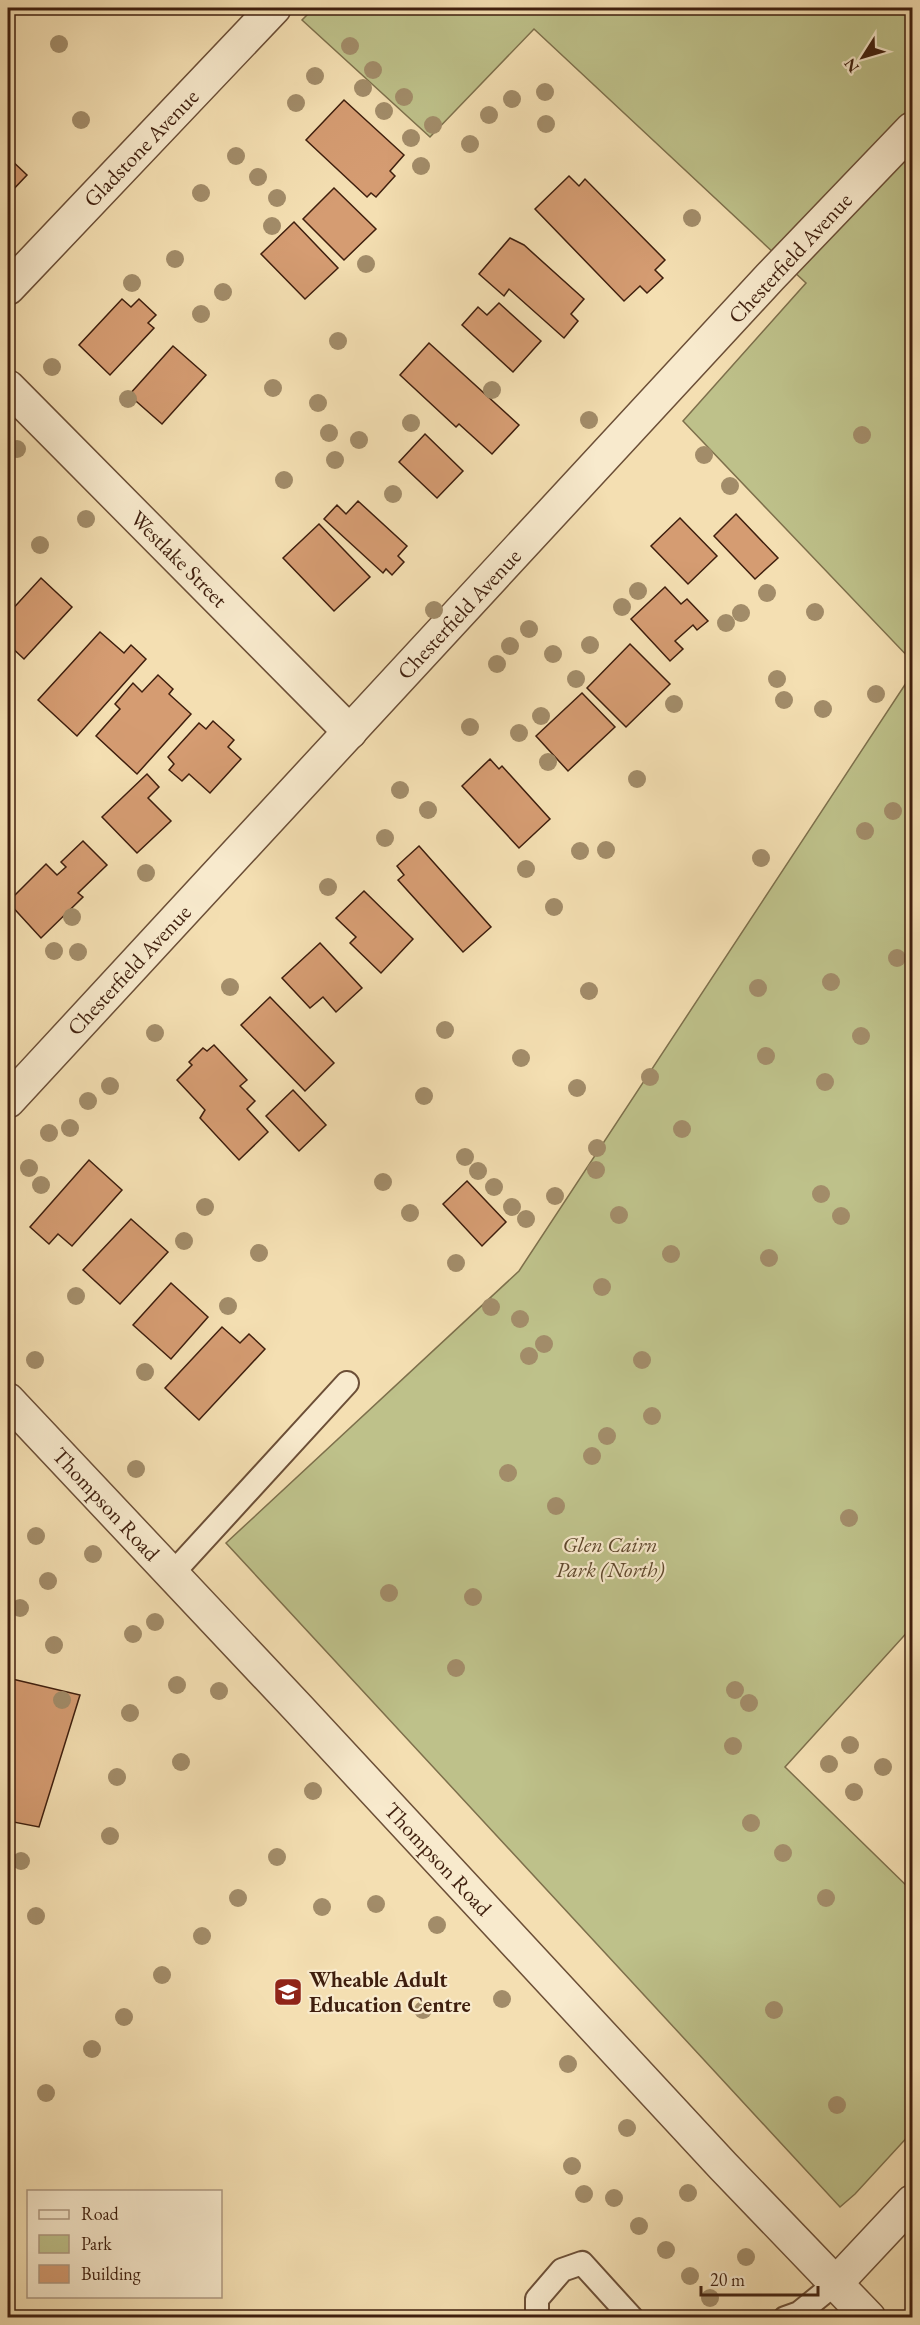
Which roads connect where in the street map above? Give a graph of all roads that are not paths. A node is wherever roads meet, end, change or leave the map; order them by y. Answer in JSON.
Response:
{"nodes":[{"id":1,"x":274,"y":8,"type":"edge"},
{"id":2,"x":912,"y":129,"type":"edge"},
{"id":3,"x":8,"y":288,"type":"edge"},
{"id":4,"x":8,"y":387,"type":"edge"},
{"id":5,"x":350,"y":732,"type":"junction"},
{"id":6,"x":8,"y":1101,"type":"edge"},
{"id":7,"x":347,"y":1383,"type":"dead end"},
{"id":8,"x":8,"y":1400,"type":"edge"},
{"id":9,"x":172,"y":1574,"type":"junction"},
{"id":10,"x":912,"y":2202,"type":"edge"},
{"id":11,"x":836,"y":2283,"type":"junction"},
{"id":12,"x":794,"y":2316,"type":"edge"},
{"id":13,"x":537,"y":2318,"type":"edge"},
{"id":14,"x":632,"y":2318,"type":"edge"},
{"id":15,"x":869,"y":2318,"type":"edge"}],
"edges":[{"from":1,"to":3,"type":"street","name":"Gladstone Avenue"},
{"from":2,"to":5,"type":"street","name":"Chesterfield Avenue"},
{"from":4,"to":5,"type":"street","name":"Westlake Street"},
{"from":5,"to":6,"type":"street","name":"Chesterfield Avenue"},
{"from":7,"to":9,"type":"lane"},
{"from":8,"to":9,"type":"street","name":"Thompson Road"},
{"from":9,"to":11,"type":"street","name":"Thompson Road"},
{"from":10,"to":11,"type":"street"},
{"from":11,"to":12,"type":"lane"},
{"from":11,"to":15,"type":"street","name":"Thompson Road"},
{"from":13,"to":14,"type":"lane"}]}
